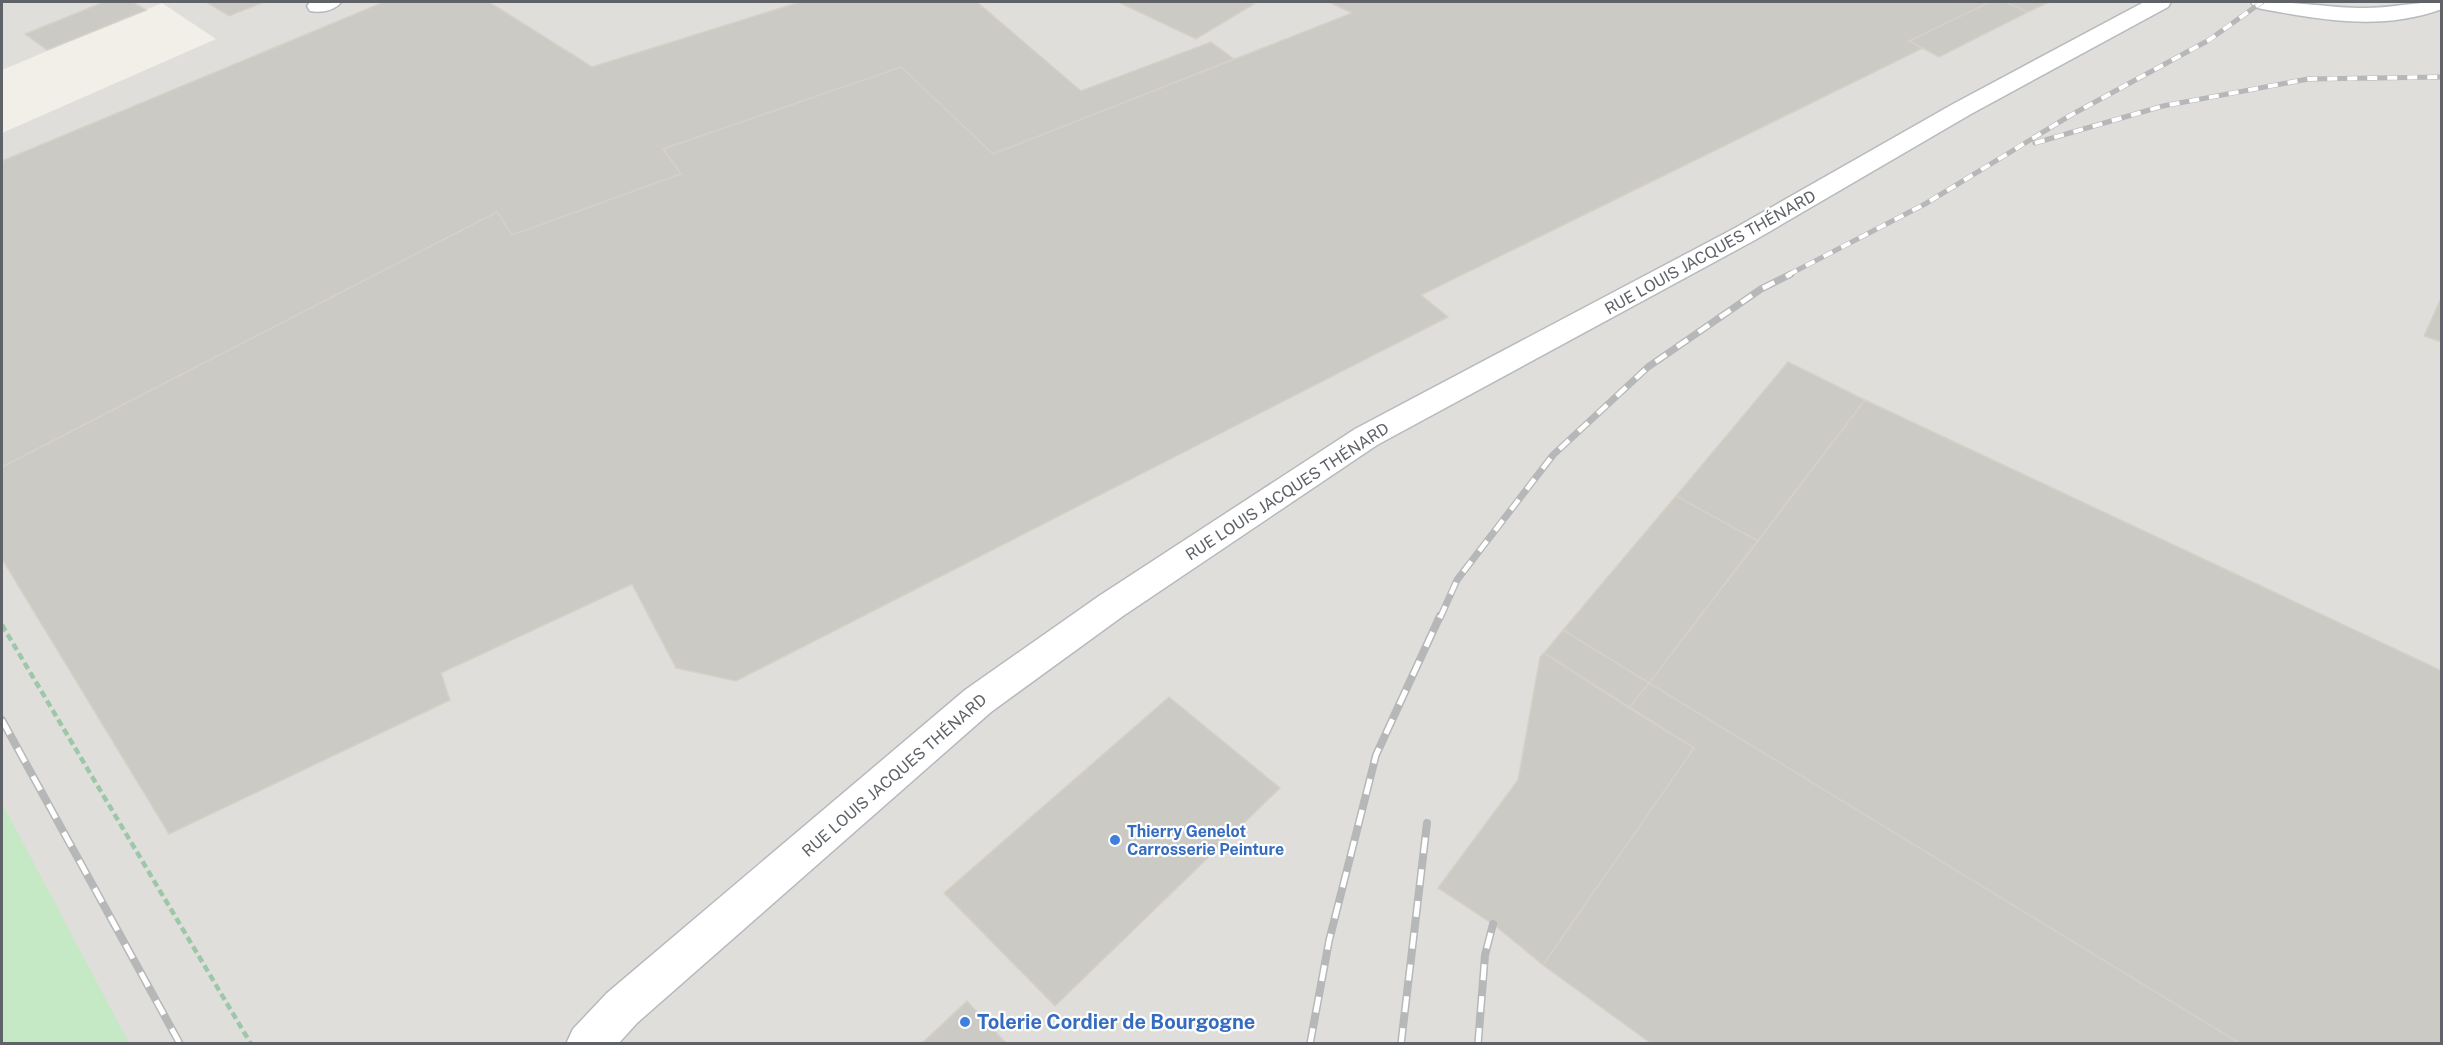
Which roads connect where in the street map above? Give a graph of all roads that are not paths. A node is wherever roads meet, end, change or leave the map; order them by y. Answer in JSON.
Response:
{"nodes":[{"id":1,"x":2160,"y":2,"type":"edge"},
{"id":2,"x":2262,"y":2,"type":"edge"},
{"id":3,"x":2441,"y":2,"type":"edge"},
{"id":4,"x":588,"y":1044,"type":"edge"}],
"edges":[{"from":1,"to":4,"type":"main road","name":"RUE LOUIS JACQUES THÉNARD"},
{"from":2,"to":3,"type":"main road"}]}
